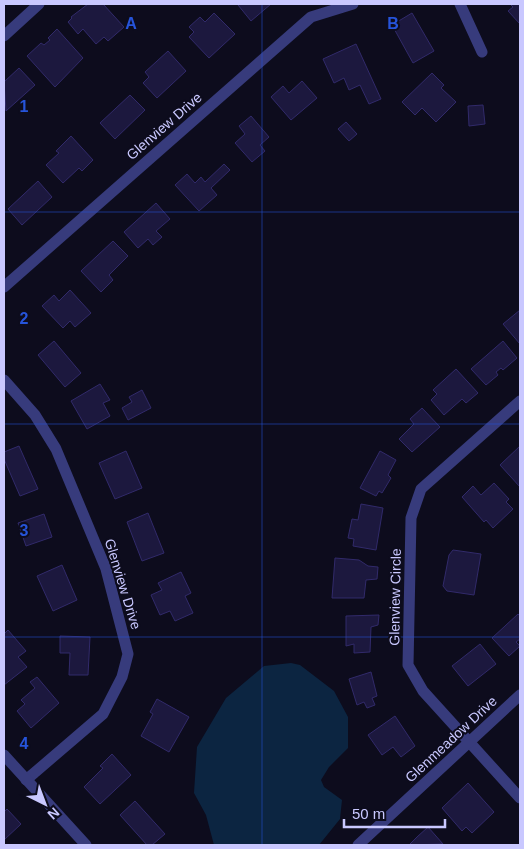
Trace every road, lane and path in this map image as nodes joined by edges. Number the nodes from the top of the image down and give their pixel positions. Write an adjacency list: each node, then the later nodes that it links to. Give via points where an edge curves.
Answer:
1 (39, 4): 4 (street)
2 (353, 4): 6 (street, Glenview Drive, via 311,18)
3 (460, 4): 5 (street)
4 (4, 36)
5 (482, 52)
6 (4, 286)
7 (4, 380): 12 (street, Glenview Drive, via 34,415 56,450 106,570 128,654 122,677 103,714)
8 (520, 401): 10 (street, Glenview Circle, via 421,489 411,518 408,665 423,692)
9 (520, 695): 10 (street, Glenmeadow Drive)
10 (468, 741): 13 (street, Glenview Circle); 15 (street, Glenmeadow Drive)
11 (4, 755): 12 (street)
12 (26, 780): 14 (street)
13 (520, 798)
14 (86, 845)
15 (358, 845)

